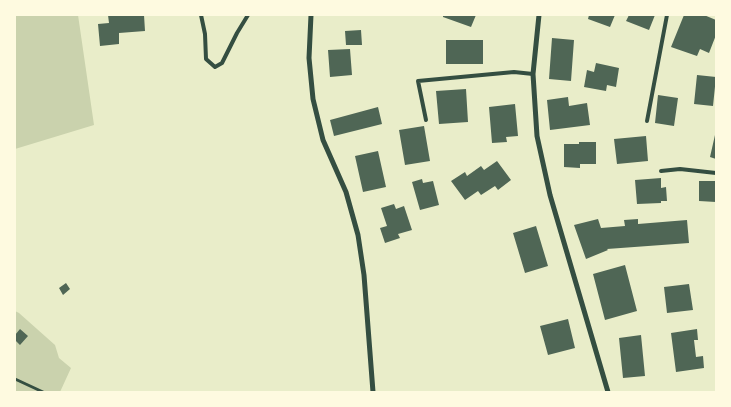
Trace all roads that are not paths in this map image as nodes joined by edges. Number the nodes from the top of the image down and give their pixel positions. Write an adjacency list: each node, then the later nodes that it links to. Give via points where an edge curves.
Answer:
1 (200, 15): 2 (lane, via 206,59 215,67 222,63)
2 (248, 15)
3 (311, 15): 11 (street, via 309,58 313,99 323,140 346,192 358,235)
4 (540, 15): 6 (street)
5 (667, 15): 8 (lane)
6 (533, 74): 7 (lane, via 514,72 418,81); 12 (street, via 537,136 550,195)
7 (426, 120)
8 (647, 121)
9 (661, 171): 10 (lane, via 680,169)
10 (716, 173)
11 (373, 392)
12 (608, 392)

